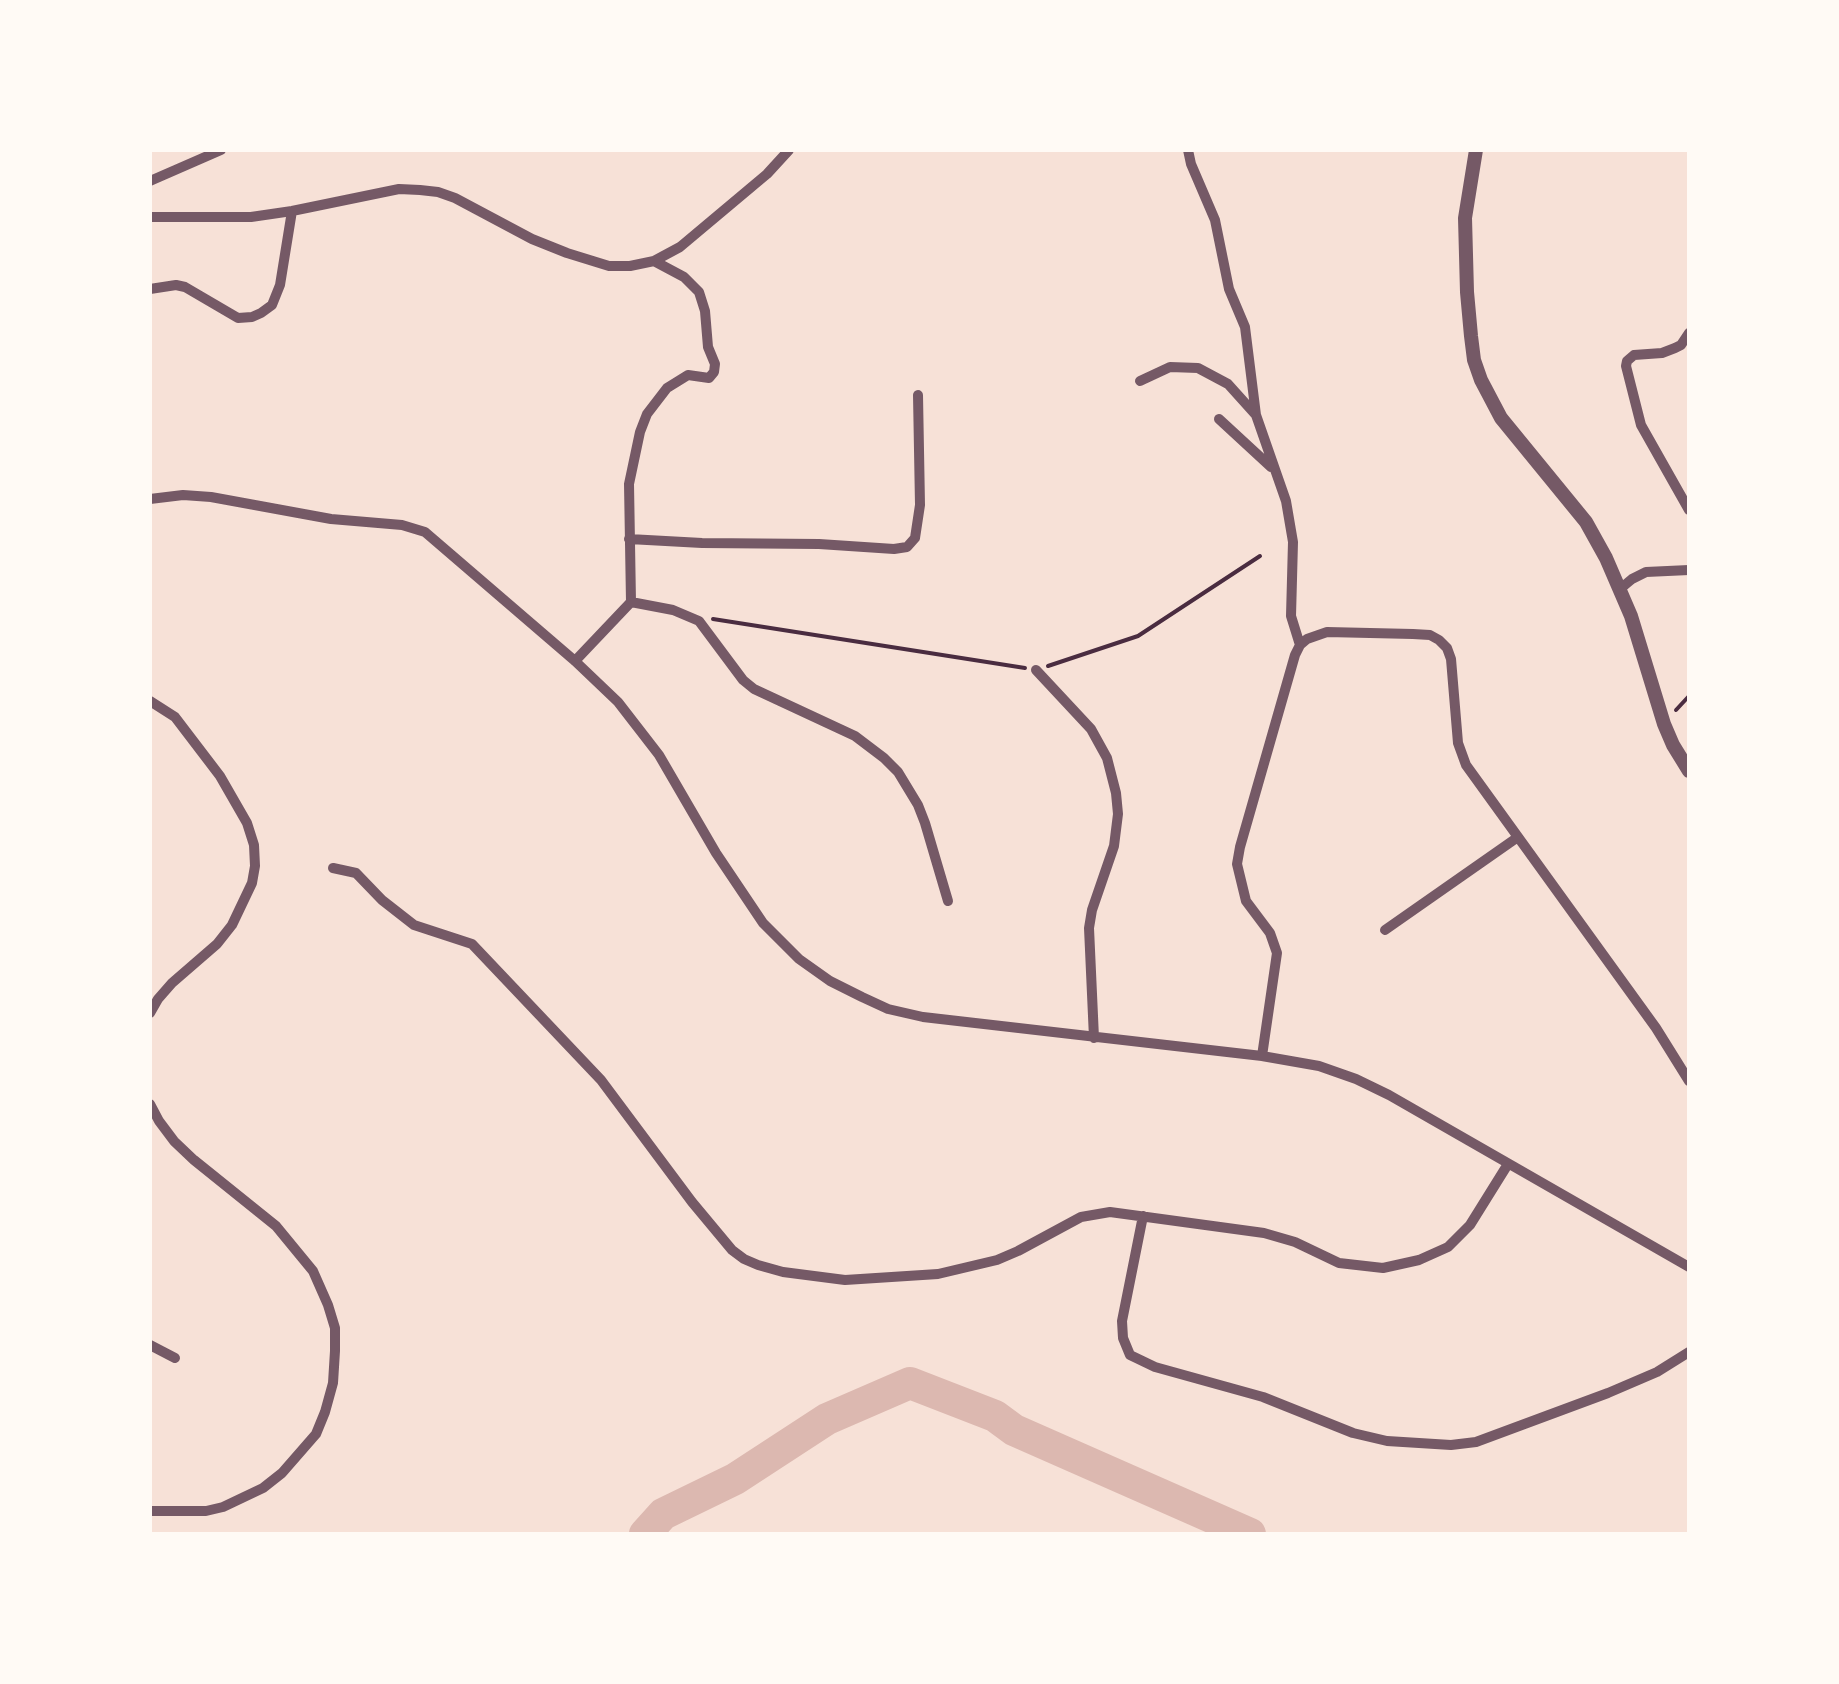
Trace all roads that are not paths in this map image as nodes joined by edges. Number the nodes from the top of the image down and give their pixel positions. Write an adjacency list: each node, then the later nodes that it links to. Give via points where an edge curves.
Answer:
1 (221, 150): 5 (street)
2 (789, 150): 8 (street, via 709,224)
3 (1188, 150): 13 (street, via 1245,328)
4 (1476, 150): 20 (street, via 1466,218 1474,360 1501,418 1586,522)
5 (150, 181)
6 (292, 212): 7 (street); 8 (street, via 399,189 438,192 589,261); 9 (street, via 280,285 260,313 238,318 176,285)
7 (150, 217)
8 (654, 262): 18 (street, via 699,292 715,364 709,378 688,375 674,382 647,414 632,463)
9 (150, 289)
10 (1689, 333): 17 (street, via 1675,348 1634,356 1626,366 1640,426)
11 (1140, 380): 13 (street, via 1170,367 1198,368 1228,384)
12 (918, 395): 18 (street, via 920,505 907,547)
13 (1256, 415): 15 (street)
14 (1220, 419): 15 (street)
15 (1275, 472): 22 (street, via 1293,542 1291,616)
16 (150, 499): 23 (street, via 211,497 418,528)
17 (1689, 510)
18 (629, 539): 21 (street)
19 (1689, 570): 20 (street, via 1638,574)
20 (1620, 590): 26 (street, via 1664,724)
21 (630, 602): 23 (street); 29 (street, via 699,621 743,680 884,758 918,805)
22 (1300, 646): 27 (street, via 1327,632 1439,640 1451,658 1460,752); 33 (street, via 1238,864 1246,901 1276,953)
23 (575, 661): 32 (street, via 659,755 763,924 830,981 906,1013)
24 (1036, 670): 32 (street, via 1090,729 1116,793 1114,846 1089,928)
25 (150, 701): 31 (street, via 175,717 220,776 247,823 255,866 232,925)
26 (1689, 771)
27 (1518, 837): 30 (street); 34 (street)
28 (332, 868): 37 (street, via 356,873 414,924 472,944 601,1080 720,1237 758,1265 845,1280 938,1274 996,1260 1096,1213)
29 (948, 901)
30 (1385, 930)
31 (150, 1013)
32 (1094, 1038): 33 (street)
33 (1262, 1056): 36 (street, via 1356,1078)
34 (1689, 1082)
35 (150, 1104): 42 (street, via 174,1141 276,1226 313,1270 335,1328 335,1351 333,1383 316,1434 282,1473 223,1507)
36 (1508, 1164): 37 (street, via 1448,1247 1382,1268 1339,1262 1279,1236); 38 (street)
37 (1142, 1216): 40 (street, via 1122,1321 1130,1356 1263,1397 1353,1434 1476,1442 1608,1394)
38 (1689, 1268)
39 (150, 1345): 41 (street)
40 (1689, 1352)
41 (175, 1358)
42 (150, 1511)

